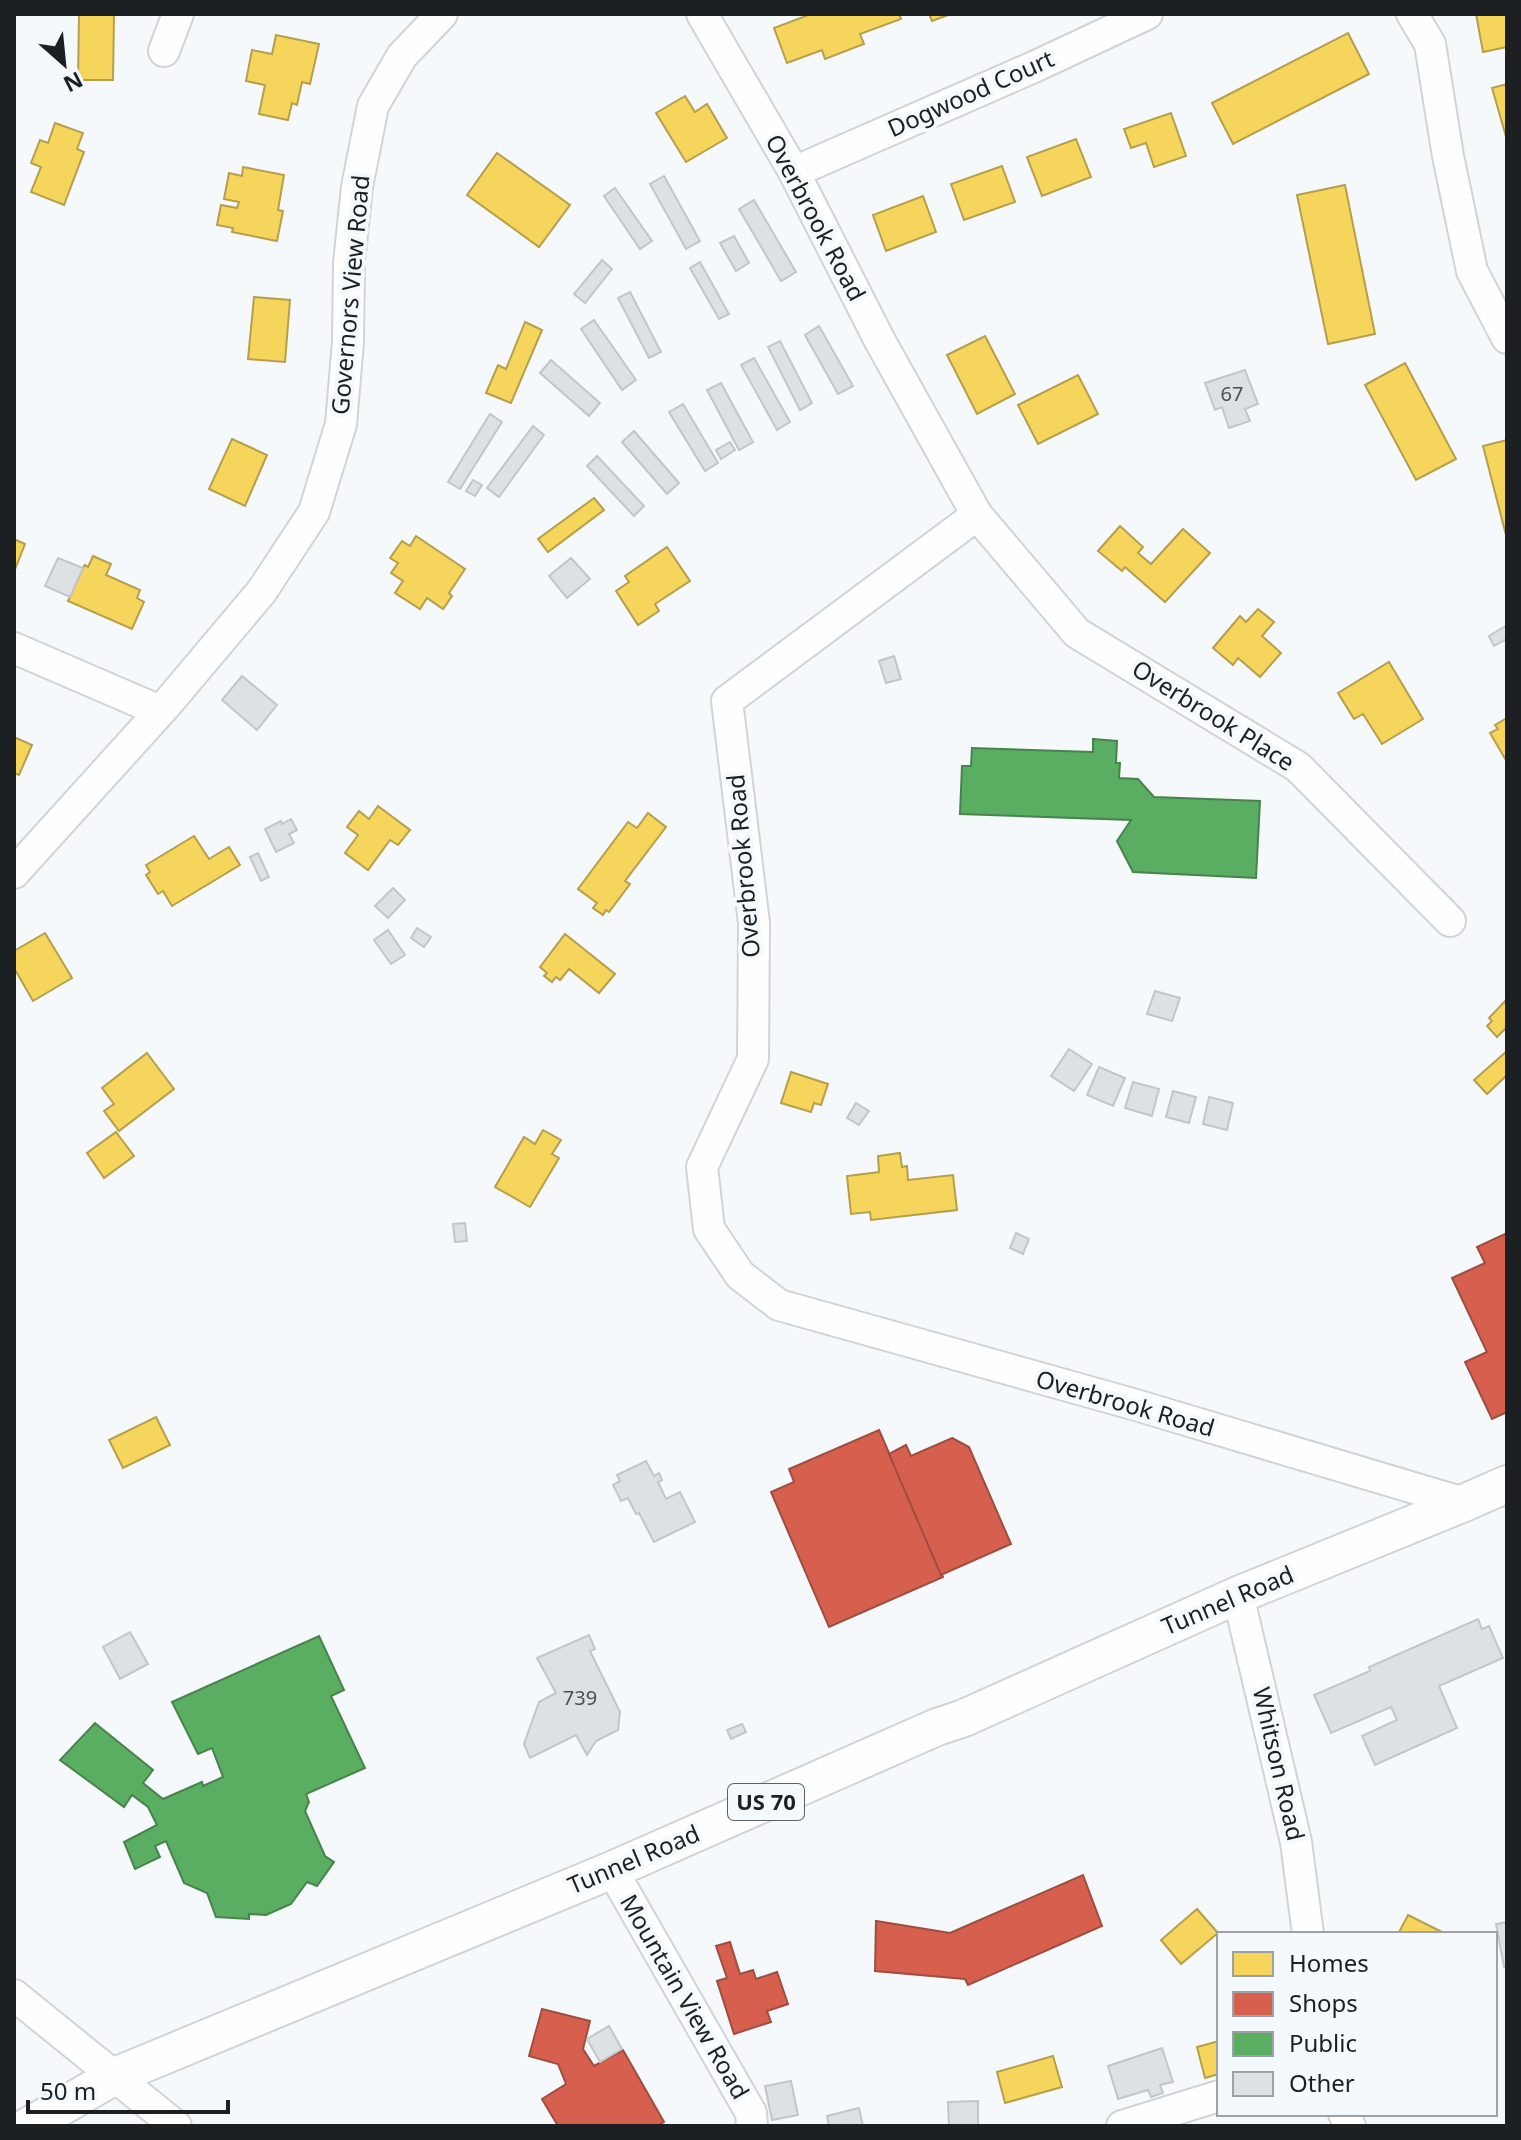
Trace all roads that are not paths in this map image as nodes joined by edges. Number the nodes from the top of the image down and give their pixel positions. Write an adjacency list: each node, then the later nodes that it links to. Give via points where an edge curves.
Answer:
1 (178, 14): 6 (street)
2 (442, 14): 11 (street, Governors View Road, via 402,56 373,106 349,263 341,424 314,512 262,591)
3 (702, 14): 7 (street, Overbrook Road)
4 (1147, 14): 7 (street, Dogwood Court)
5 (1412, 14): 8 (street, via 1430,44 1472,271)
6 (164, 51)
7 (794, 172): 9 (street, Overbrook Road)
8 (1507, 338)
9 (977, 515): 13 (street, Overbrook Place, via 1077,633 1298,767); 15 (street, Overbrook Road, via 727,701 754,923 753,1059 702,1167 709,1229 740,1275 779,1305)
10 (14, 648): 11 (street)
11 (160, 711): 12 (street, Governors View Road)
12 (14, 873)
13 (1450, 921)
14 (1507, 1484): 15 (main road, Tunnel Road / US 70)
15 (1464, 1503): 16 (main road, Tunnel Road / US 70)
16 (1238, 1595): 17 (main road, Tunnel Road / US 70); 18 (street, Whitson Road, via 1296,1842)
17 (612, 1870): 20 (main road, Tunnel Road / US 70); 24 (street, Mountain View Road, via 751,2113)
18 (1308, 1932)
19 (14, 1995): 20 (street)
20 (115, 2076): 22 (main road, Tunnel Road / US 70); 23 (street)
21 (1217, 2097): 25 (street)
22 (28, 2126)
23 (176, 2126)
24 (752, 2126)
25 (1122, 2126)

